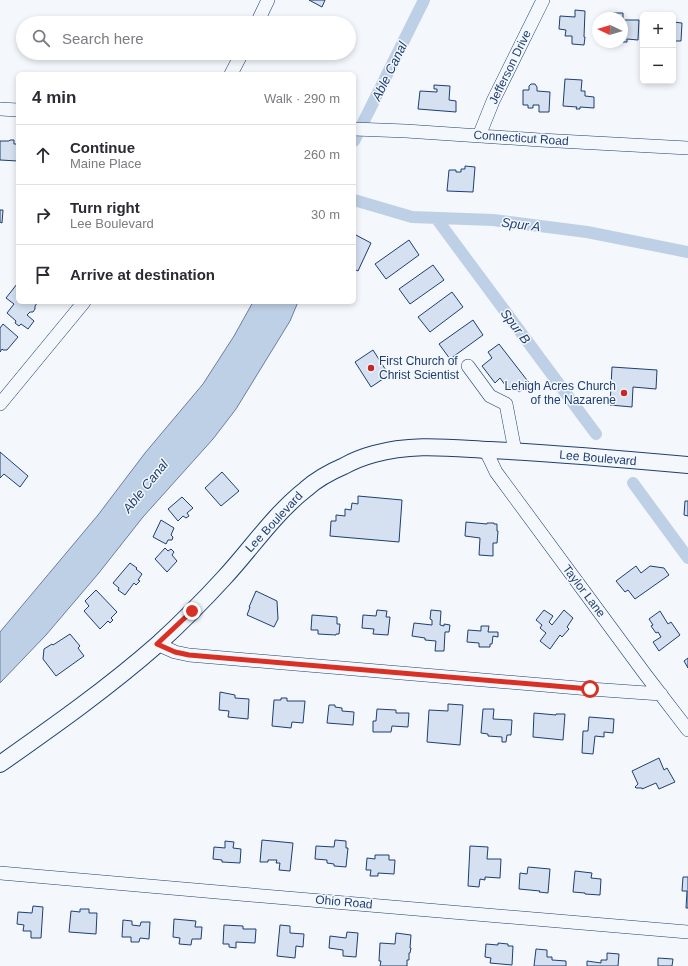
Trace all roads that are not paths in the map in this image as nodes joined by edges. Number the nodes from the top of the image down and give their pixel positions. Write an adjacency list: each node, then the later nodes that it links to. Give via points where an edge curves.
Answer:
1 (268, 0): 3 (street)
2 (543, 0): 9 (street, Jefferson Drive, via 493,101)
3 (260, 16)
4 (238, 60): 5 (street)
5 (232, 72)
6 (0, 109): 7 (street)
7 (16, 110)
8 (356, 129): 9 (street, Connecticut Road)
9 (479, 136): 10 (street, Connecticut Road)
10 (688, 148)
11 (82, 304): 13 (street)
12 (468, 366): 15 (street, via 490,396 506,404)
13 (0, 404)
14 (485, 449): 15 (main road, Lee Boulevard); 17 (main road, Lee Boulevard, via 425,446 404,448 373,454 331,472 306,489 280,512 224,578); 18 (street, Taylor Lane, via 496,472)
15 (515, 451): 16 (main road, Lee Boulevard)
16 (688, 465)
17 (157, 644): 18 (street, via 189,655); 20 (main road, Lee Boulevard, via 118,678)
18 (661, 694): 19 (street, Taylor Lane)
19 (688, 730)
20 (0, 764)
21 (0, 873): 22 (street, Ohio Road)
22 (688, 932)

